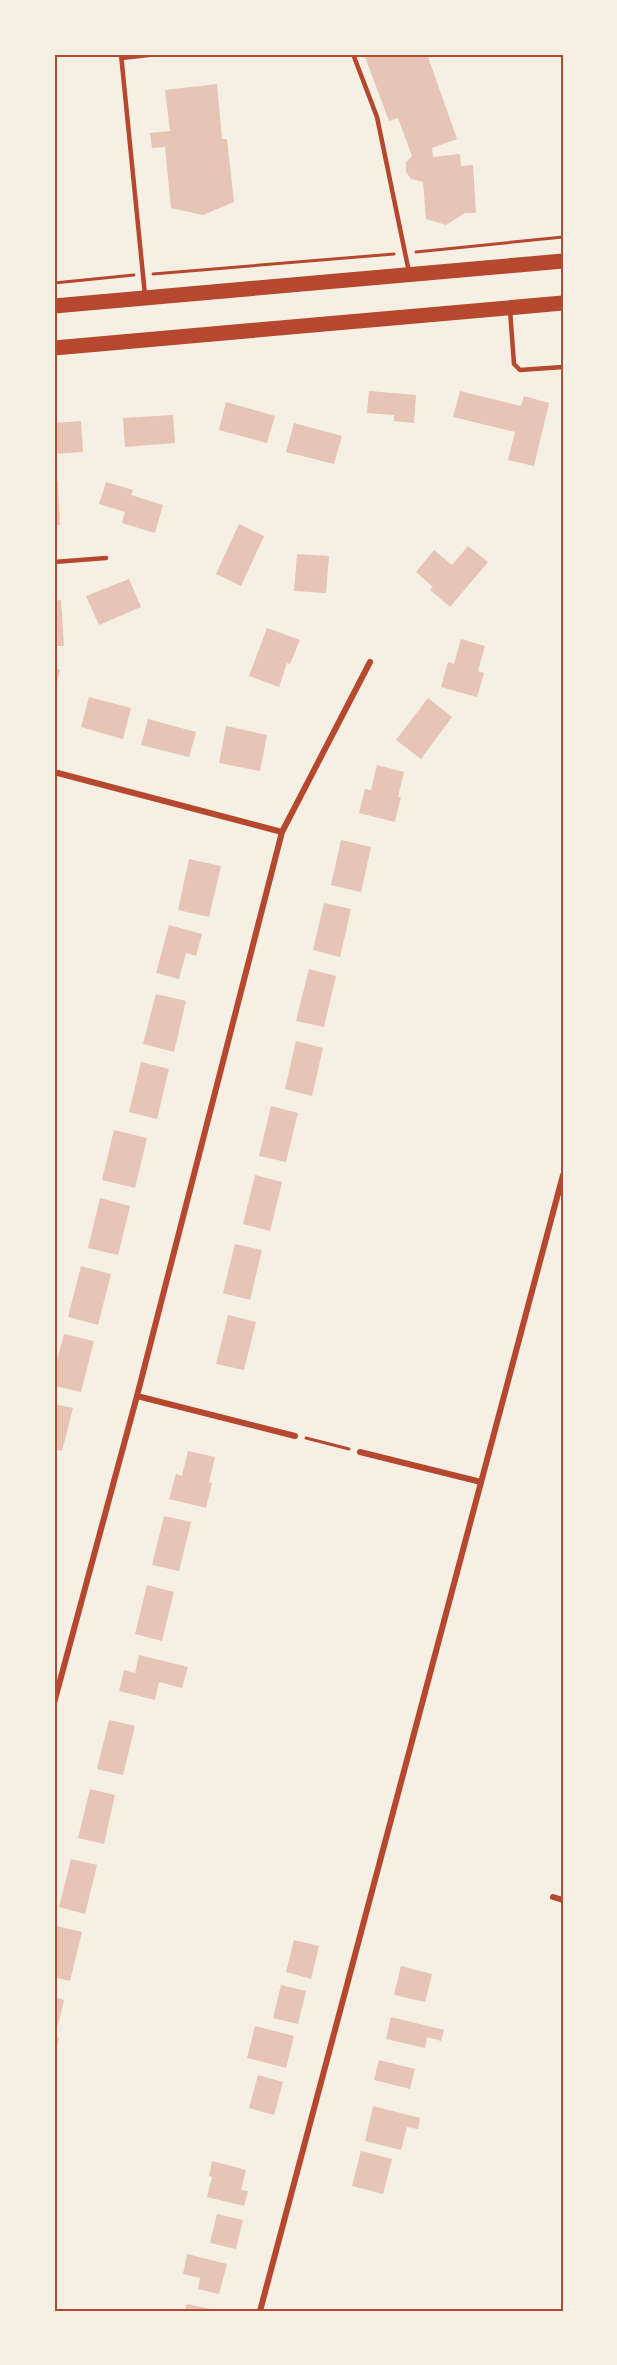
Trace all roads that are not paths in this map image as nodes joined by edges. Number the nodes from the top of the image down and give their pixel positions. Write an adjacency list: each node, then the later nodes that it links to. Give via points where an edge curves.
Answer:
1 (157, 54): 3 (lane)
2 (353, 54): 5 (lane, via 377,117)
3 (121, 56): 6 (lane)
4 (563, 261): 5 (main road)
5 (409, 274): 6 (main road)
6 (145, 298): 8 (main road)
7 (563, 303): 9 (main road)
8 (54, 306)
9 (510, 307): 10 (main road); 11 (lane, via 514,364 520,370)
10 (54, 348)
11 (563, 367)
12 (106, 558): 13 (lane)
13 (54, 562)
14 (370, 662): 16 (street)
15 (54, 772): 16 (street)
16 (282, 832): 18 (street)
17 (563, 1175): 21 (street)
18 (136, 1396): 19 (street); 22 (street)
19 (295, 1436)
20 (360, 1452): 21 (street)
21 (481, 1482): 25 (street)
22 (54, 1703)
23 (553, 1897): 24 (street)
24 (563, 1900)
25 (260, 2311)

